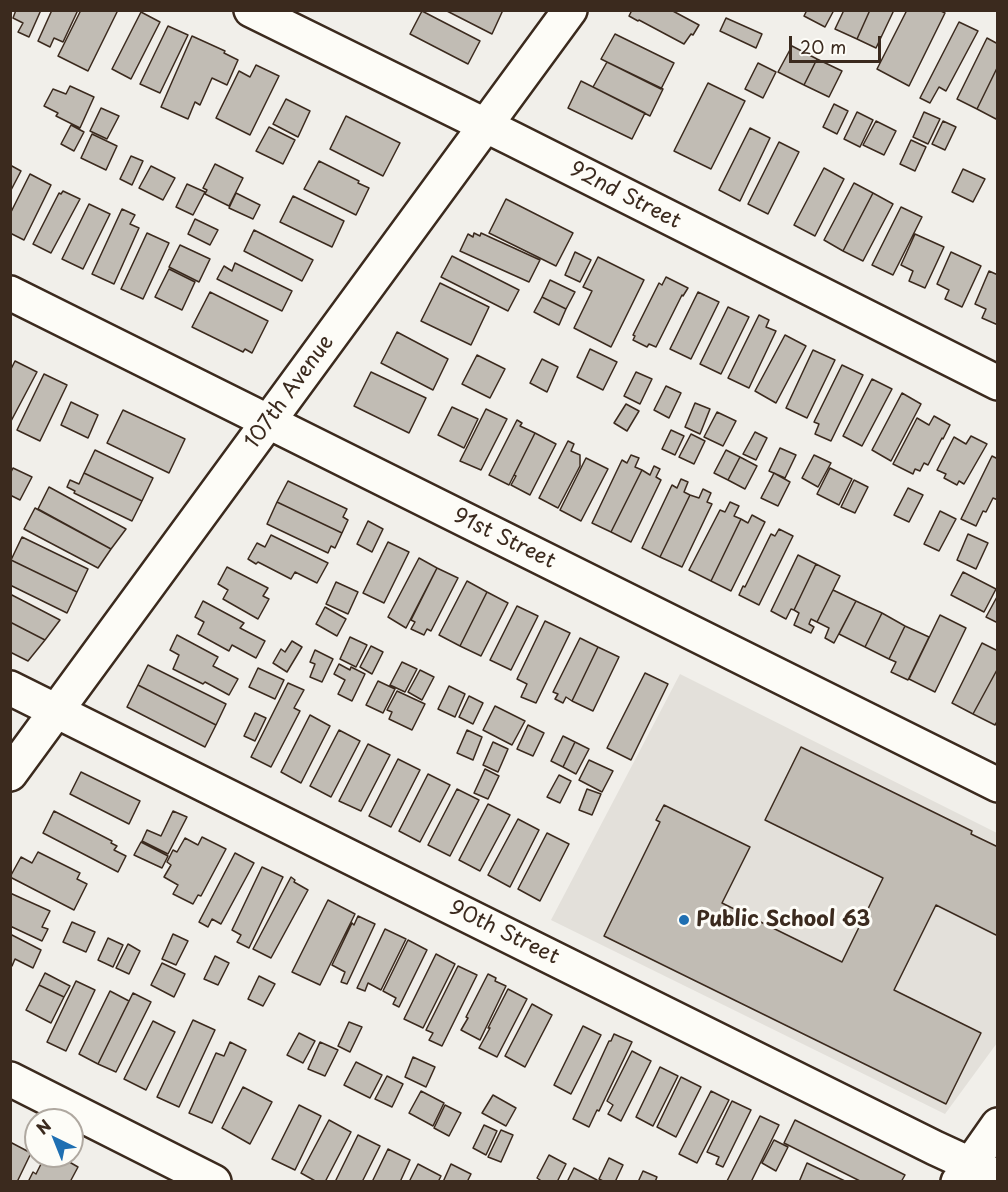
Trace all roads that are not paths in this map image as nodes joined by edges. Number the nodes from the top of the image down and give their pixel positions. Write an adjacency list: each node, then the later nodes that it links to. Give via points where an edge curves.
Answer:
1 (251, 10): 3 (street, 92nd Street)
2 (570, 10): 3 (street, 107th Avenue)
3 (486, 126): 5 (street, 92nd Street); 6 (street, 107th Avenue)
4 (10, 293): 6 (street, 91st Street)
5 (998, 383)
6 (268, 422): 8 (street, 107th Avenue); 10 (street, 91st Street)
7 (10, 688): 8 (street, 90th Street)
8 (57, 711): 9 (street, 107th Avenue); 13 (street, 90th Street)
9 (10, 774)
10 (998, 785)
11 (10, 1079): 14 (street)
12 (998, 1125): 13 (street)
13 (975, 1175)
14 (214, 1182)

